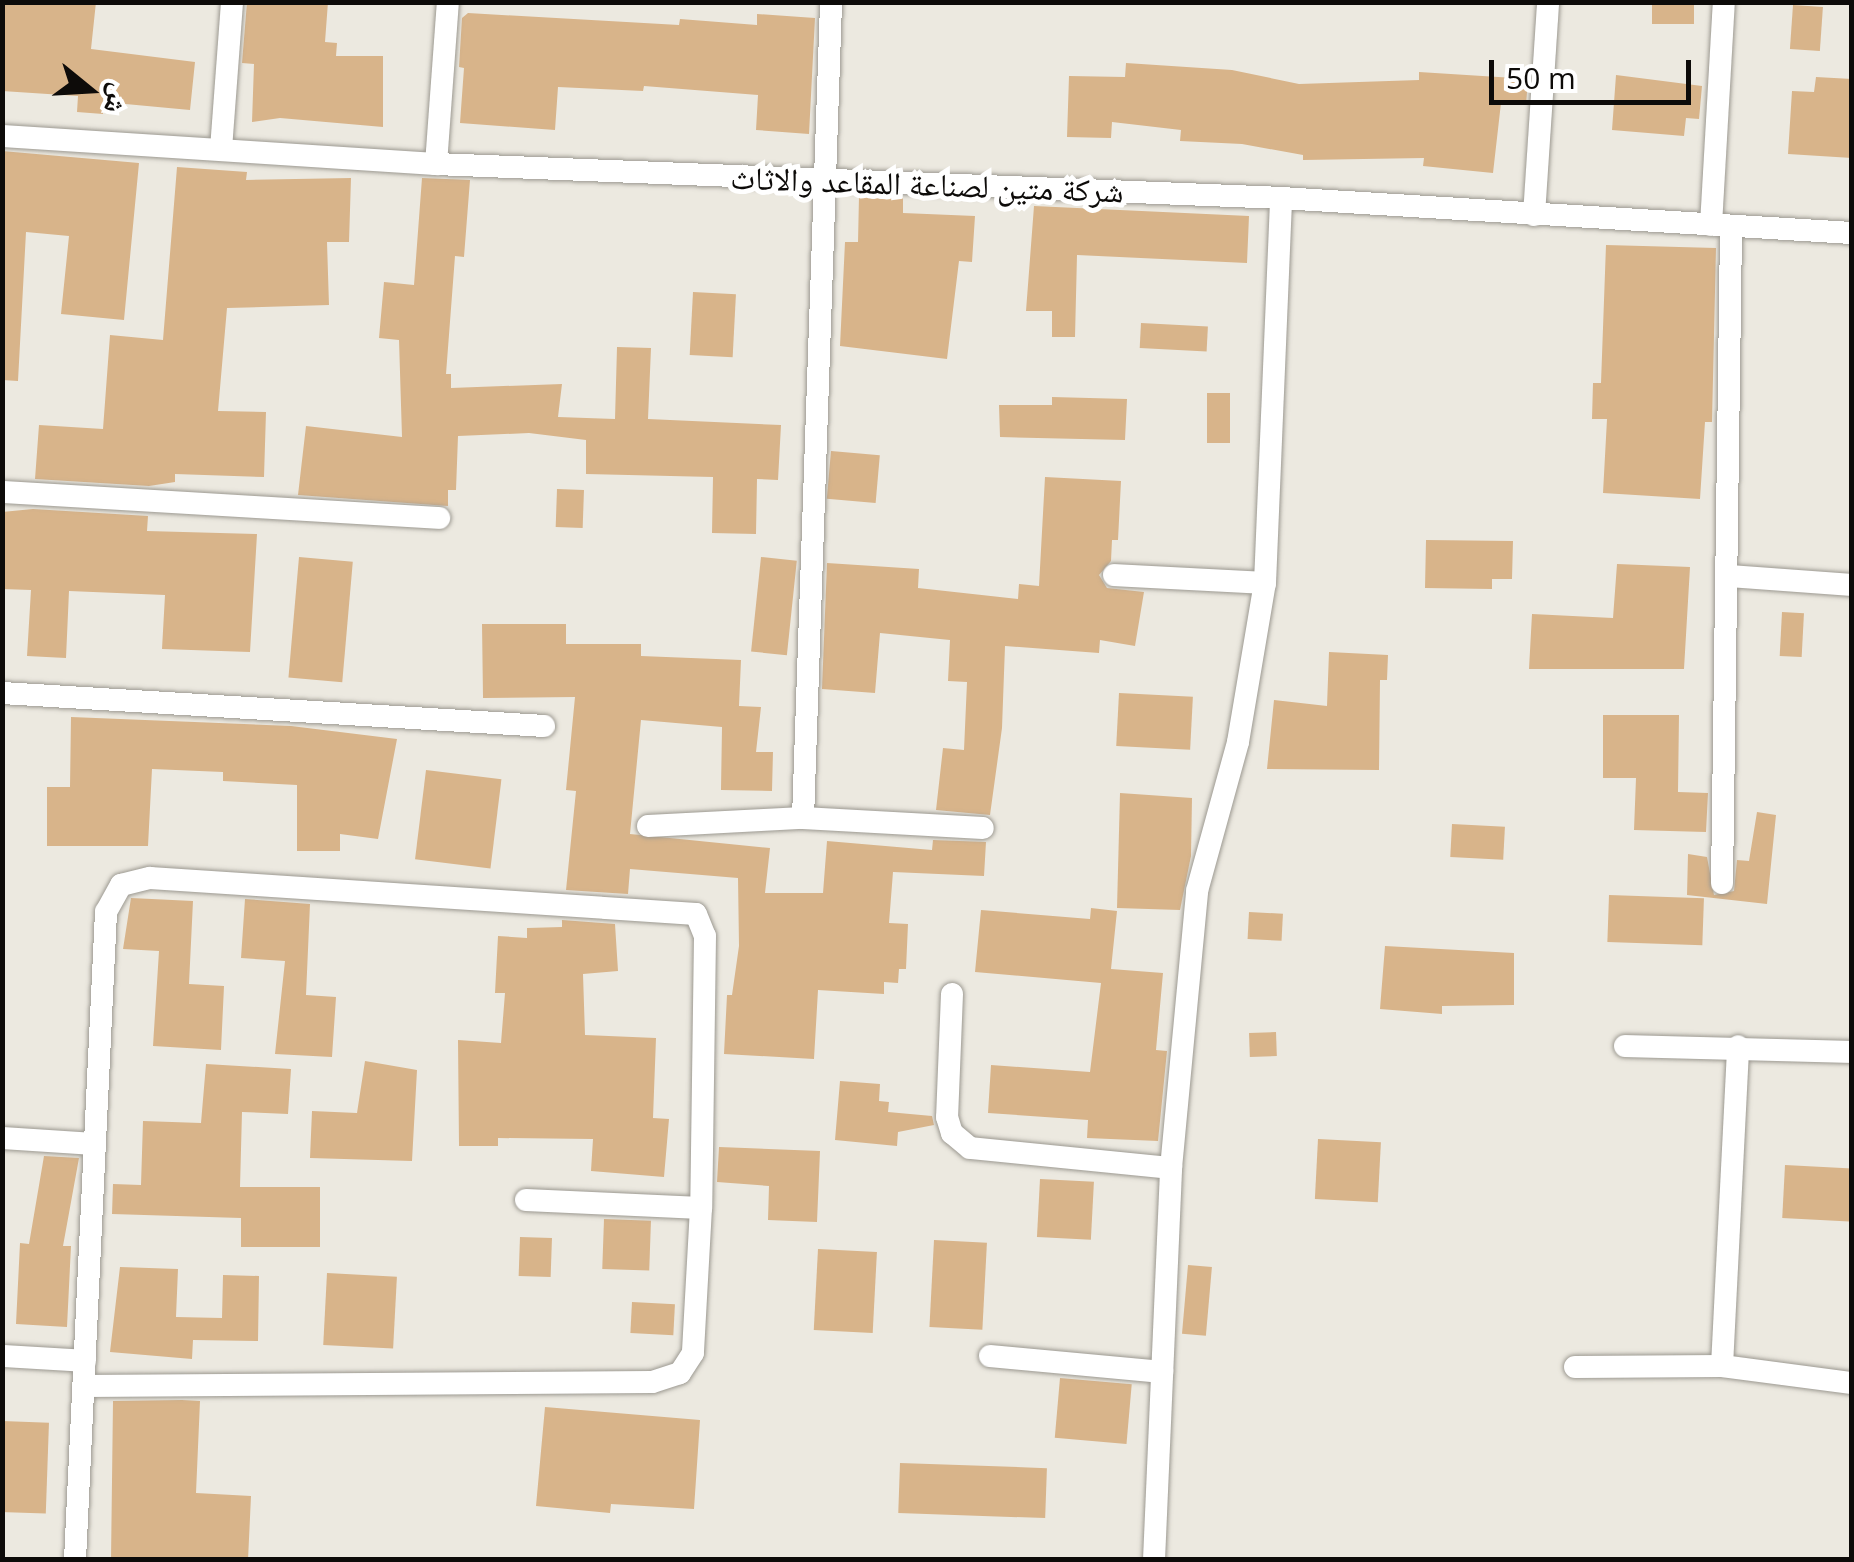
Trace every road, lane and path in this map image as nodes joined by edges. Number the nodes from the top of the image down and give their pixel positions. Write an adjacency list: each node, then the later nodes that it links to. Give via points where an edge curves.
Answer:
1 (232, 2): 7 (street)
2 (448, 2): 8 (street)
3 (831, 2): 9 (street)
4 (1548, 2): 11 (street)
5 (1724, 2): 12 (street)
6 (2, 136): 7 (street, شركة متين لصناعة المقاعد والاثاث)
7 (220, 149): 8 (street, شركة متين لصناعة المقاعد والاثاث)
8 (436, 164): 9 (street, شركة متين لصناعة المقاعد والاثاث)
9 (825, 180): 10 (street, شركة متين لصناعة المقاعد والاثاث); 22 (street)
10 (1281, 198): 11 (street, شركة متين لصناعة المقاعد والاثاث); 18 (street)
11 (1534, 215): 12 (street, شركة متين لصناعة المقاعد والاثاث)
12 (1721, 226): 13 (street, شركة متين لصناعة المقاعد والاثاث); 17 (street)
13 (1852, 233)
14 (2, 492): 15 (street)
15 (438, 518)
16 (1114, 575): 18 (street)
17 (1730, 576): 19 (street); 25 (street)
18 (1265, 584): 32 (street, via 1238,742 1197,891)
19 (1852, 585)
20 (2, 692): 21 (street)
21 (544, 726)
22 (803, 818): 23 (street); 24 (street)
23 (648, 826)
24 (984, 828)
25 (1722, 882)
26 (952, 994): 32 (street, via 947,1117 952,1133 970,1148)
27 (1625, 1046): 28 (street)
28 (1738, 1046): 29 (street); 38 (street)
29 (1852, 1052)
30 (2, 1138): 31 (street)
31 (95, 1144): 34 (street, via 106,912 110,898 132,879 685,910 696,914 705,936); 37 (street)
32 (1171, 1168): 40 (street)
33 (526, 1200): 34 (street)
34 (701, 1208): 42 (street, via 694,1353 680,1372 652,1382)
35 (2, 1356): 37 (street)
36 (990, 1356): 40 (street)
37 (85, 1362): 42 (street)
38 (1722, 1366): 39 (street); 41 (street)
39 (1574, 1367)
40 (1162, 1372): 44 (street)
41 (1852, 1383)
42 (84, 1386): 43 (street)
43 (76, 1560)
44 (1154, 1560)

